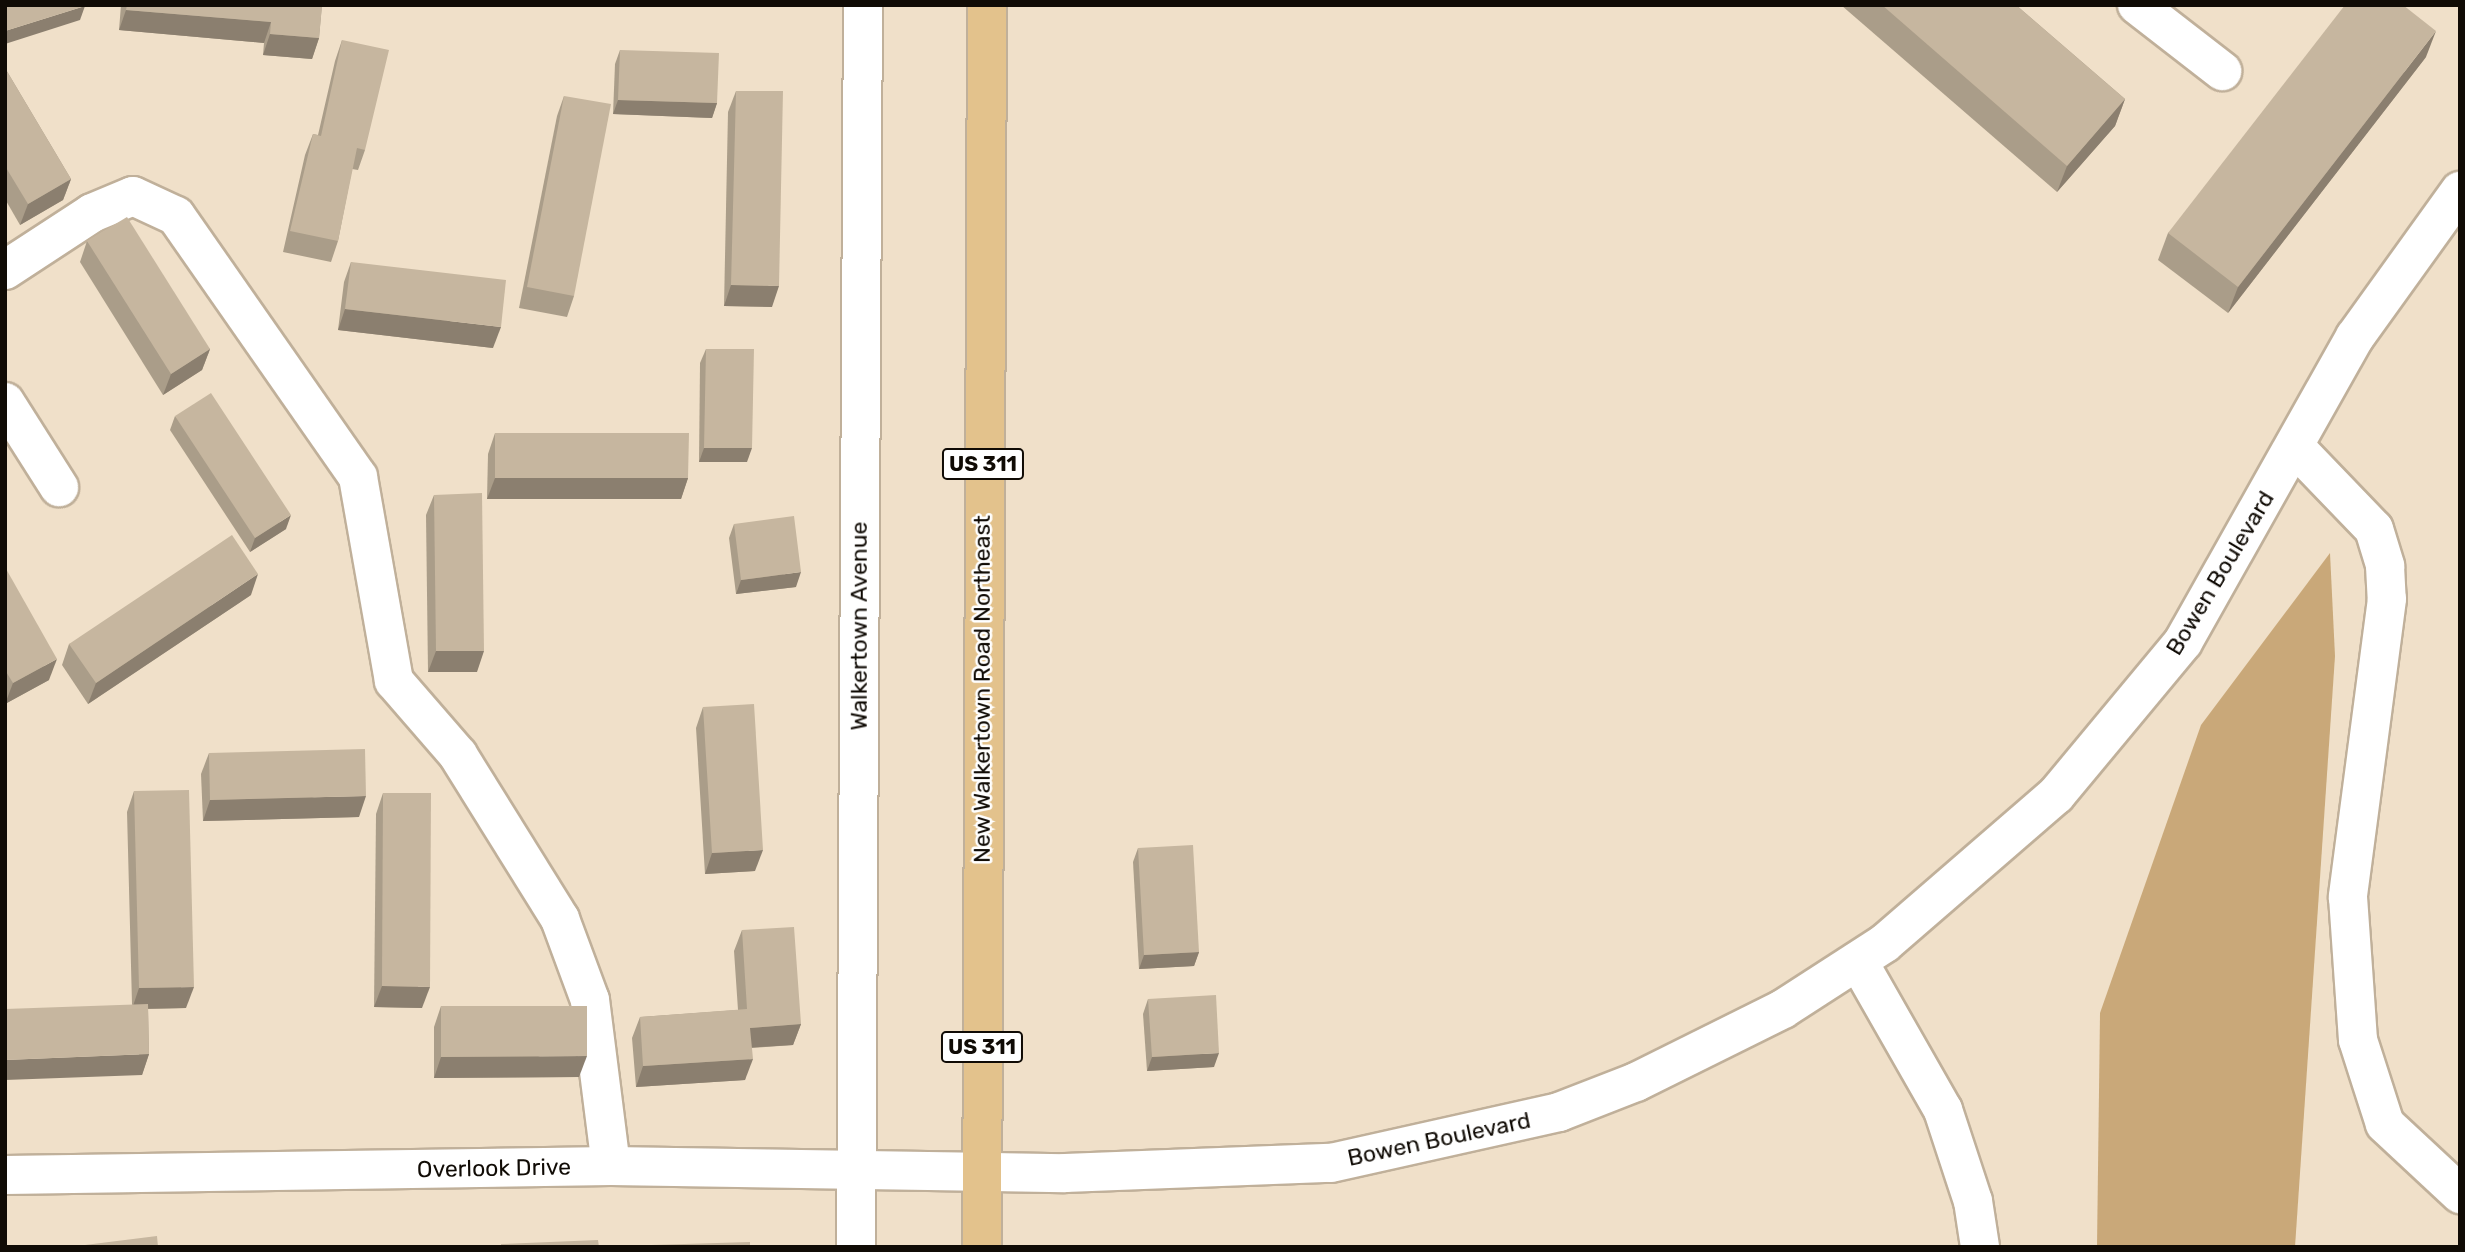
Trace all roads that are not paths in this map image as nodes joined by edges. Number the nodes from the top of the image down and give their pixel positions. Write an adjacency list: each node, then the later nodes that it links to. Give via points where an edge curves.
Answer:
1 (863, 5): 13 (street, Walkertown Avenue)
2 (987, 5): 12 (main road, New Walkertown Road Northeast / US 311)
3 (2137, 5): 4 (street)
4 (2222, 71)
5 (2460, 191): 8 (street, Bowen Boulevard, via 2401,265)
6 (5, 271): 11 (street, via 92,213 133,196 176,216 358,477 394,681 458,755 560,919 590,1000)
7 (5, 402): 9 (street)
8 (2294, 446): 10 (street, Bowen Boulevard, via 2234,561 2140,699 2003,846); 15 (street, via 2374,529 2385,566 2387,598 2348,897 2358,1040 2385,1125)
9 (59, 487)
10 (1858, 961): 12 (street, Bowen Boulevard, via 1736,1035 1636,1082 1559,1112 1470,1135 1331,1163); 18 (street, via 1943,1110 1973,1201)
11 (611, 1166): 13 (street, Overlook Drive); 14 (street, Overlook Drive)
12 (982, 1172): 13 (street, Overlook Drive); 17 (main road, New Walkertown Road Northeast / US 311)
13 (855, 1173): 16 (street, Walkertown Avenue)
14 (5, 1175)
15 (2460, 1194)
16 (856, 1247)
17 (982, 1247)
18 (1980, 1247)

